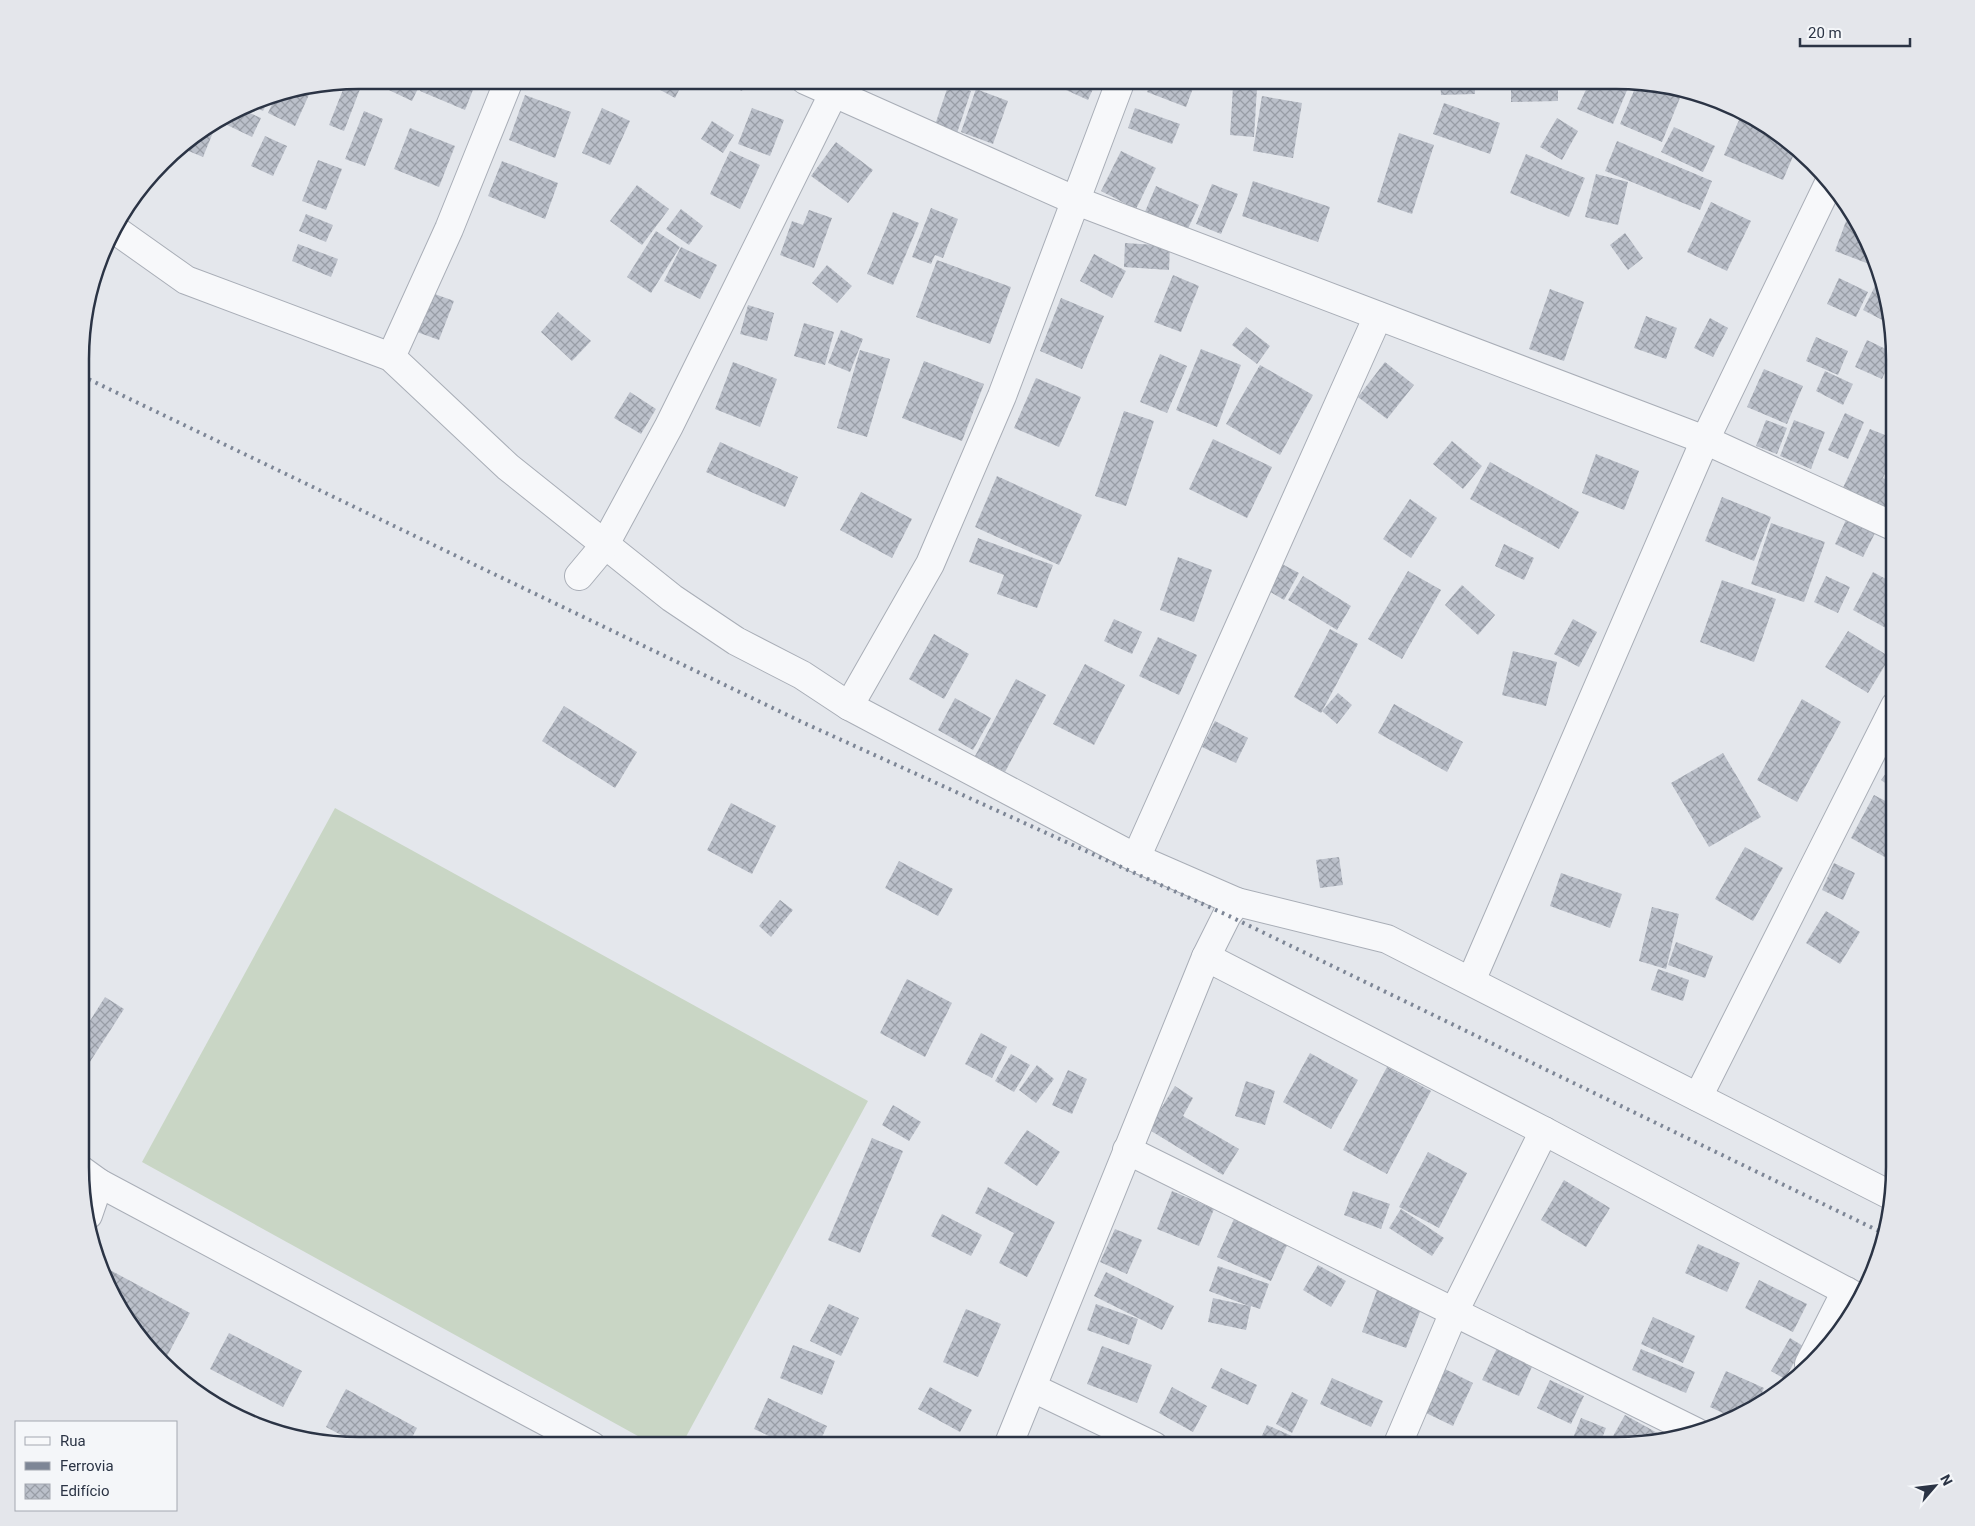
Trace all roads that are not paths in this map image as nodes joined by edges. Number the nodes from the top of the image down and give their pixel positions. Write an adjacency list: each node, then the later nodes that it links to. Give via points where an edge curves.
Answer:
1 (505, 89): 9 (street, via 449,229)
2 (835, 89): 12 (street, via 669,426)
3 (843, 89): 6 (street)
4 (1117, 89): 6 (street)
5 (1826, 189): 10 (street)
6 (1074, 200): 8 (street); 14 (street, via 1002,396 930,564)
7 (120, 234): 9 (street, via 186,280)
8 (1378, 316): 10 (street); 16 (street)
9 (391, 357): 12 (street, via 508,467)
10 (1705, 440): 11 (street); 19 (street)
11 (1886, 523)
12 (604, 546): 13 (street); 14 (street, via 736,641 802,676)
13 (579, 576)
14 (849, 706): 16 (street)
15 (1886, 724): 20 (street)
16 (1136, 858): 17 (street)
17 (1237, 902): 18 (street); 19 (street, via 1387,939)
18 (1206, 957): 21 (street); 22 (street)
19 (1471, 982): 20 (street)
20 (1698, 1097): 24 (street)
21 (1544, 1131): 25 (street); 26 (street)
22 (1127, 1150): 26 (street); 28 (street)
23 (90, 1177): 30 (street)
24 (1885, 1193)
25 (1852, 1295): 27 (street)
26 (1454, 1312): 29 (street); 33 (street)
27 (1825, 1339)
28 (1033, 1388): 31 (street); 32 (street)
29 (1687, 1428)
30 (575, 1437)
31 (1012, 1437)
32 (1135, 1437)
33 (1401, 1437)

